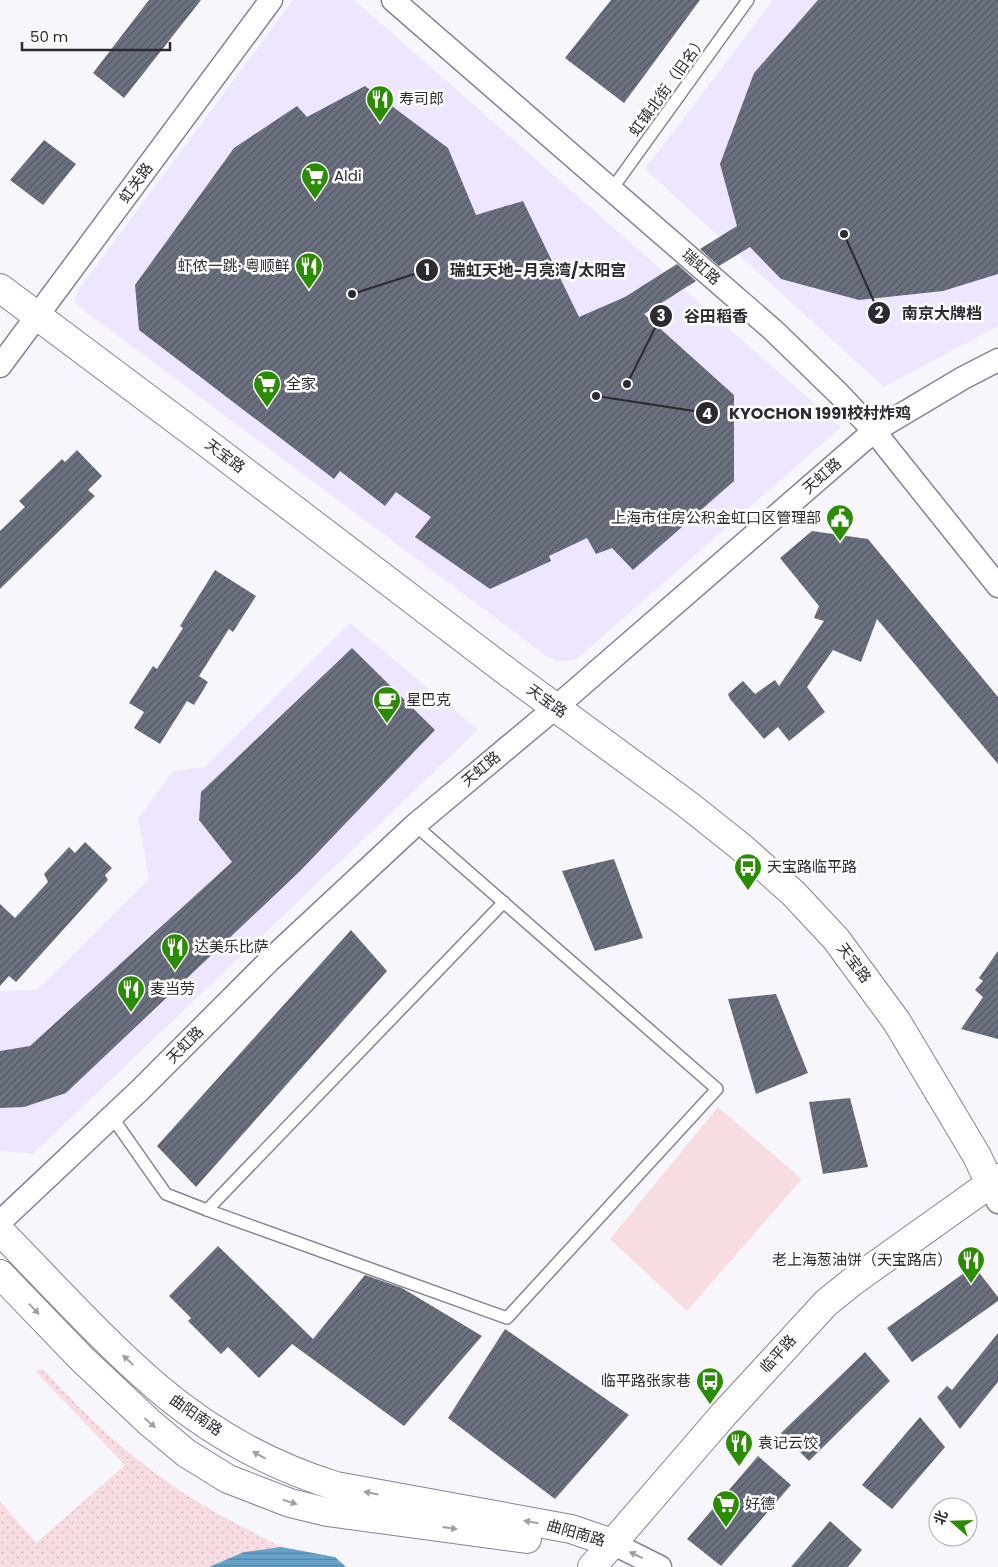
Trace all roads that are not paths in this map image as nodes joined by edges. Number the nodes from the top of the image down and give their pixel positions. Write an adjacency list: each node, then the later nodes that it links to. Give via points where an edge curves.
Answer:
1 (271, 0): 6 (street, 虹关路)
2 (394, 0): 4 (street, 瑞虹路)
3 (748, 0): 4 (lane, 虹镇北街（旧名）)
4 (612, 190): 9 (street, 瑞虹路, via 774,330)
5 (0, 288): 6 (main road, 天宝路)
6 (37, 317): 8 (street, 虹关路); 11 (main road, 天宝路)
7 (998, 360): 9 (street, 天虹路)
8 (0, 366)
9 (874, 431): 10 (street, 瑞虹路); 11 (street, 天虹路)
10 (998, 586)
11 (555, 708): 12 (street, 天虹路); 15 (main road, 天宝路, via 715,826 793,893 830,932 897,1022)
12 (415, 825): 13 (lane); 14 (street, 天虹路, via 271,959)
13 (504, 902): 16 (lane); 16 (lane, via 717,1089 507,1318)
14 (112, 1117): 16 (lane, via 166,1194); 17 (street, 天虹路)
15 (995, 1188): 20 (main road, 临平路, via 852,1282 826,1303)
16 (207, 1210)
17 (0, 1222)
18 (0, 1231): 20 (main road, 曲阳南路, one-way to 18, via 572,1529 336,1486 260,1456 208,1425 159,1389)
19 (0, 1274): 20 (main road, 曲阳南路, one-way to 20, via 82,1359 149,1422 186,1453 228,1479 290,1503 327,1512 556,1543)
20 (612, 1543): 21 (main road, 临平路); 22 (street, one-way to 20)
21 (592, 1567)
22 (660, 1567)

